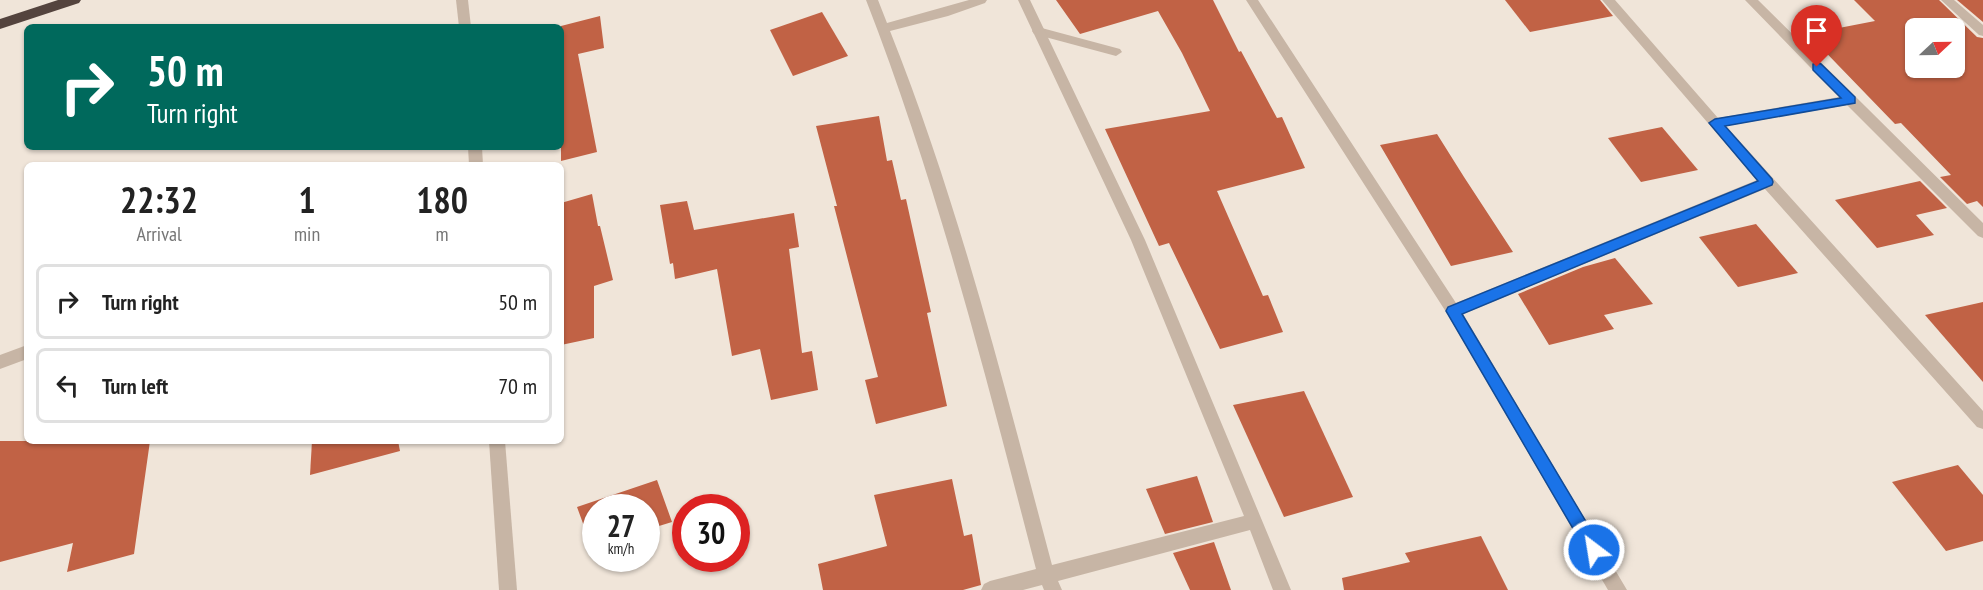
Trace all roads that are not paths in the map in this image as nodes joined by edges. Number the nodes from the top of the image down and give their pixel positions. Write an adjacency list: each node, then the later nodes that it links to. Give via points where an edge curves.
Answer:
1 (74, 0): 10 (highway)
2 (462, 0): 11 (street)
3 (872, 0): 12 (street)
4 (981, 0): 12 (street)
5 (1024, 0): 13 (street)
6 (1252, 0): 20 (street)
7 (1608, 0): 17 (street)
8 (1751, 0): 16 (street)
9 (1947, 0): 14 (street)
10 (0, 24)
11 (465, 24)
12 (884, 28): 26 (street, via 957,247)
13 (1038, 31): 15 (street); 25 (street, via 1138,240)
14 (1983, 32)
15 (1116, 52)
16 (1850, 100): 17 (street); 19 (street)
17 (1715, 123): 18 (street)
18 (1767, 182): 20 (street); 23 (street)
19 (1983, 232)
20 (1453, 311): 30 (street)
21 (24, 353): 22 (street)
22 (0, 362)
23 (1983, 423)
24 (497, 444): 27 (street)
25 (1255, 521): 26 (street); 29 (street)
26 (1049, 582): 28 (street)
27 (508, 590)
28 (990, 590)
29 (1282, 590)
30 (1618, 590)

